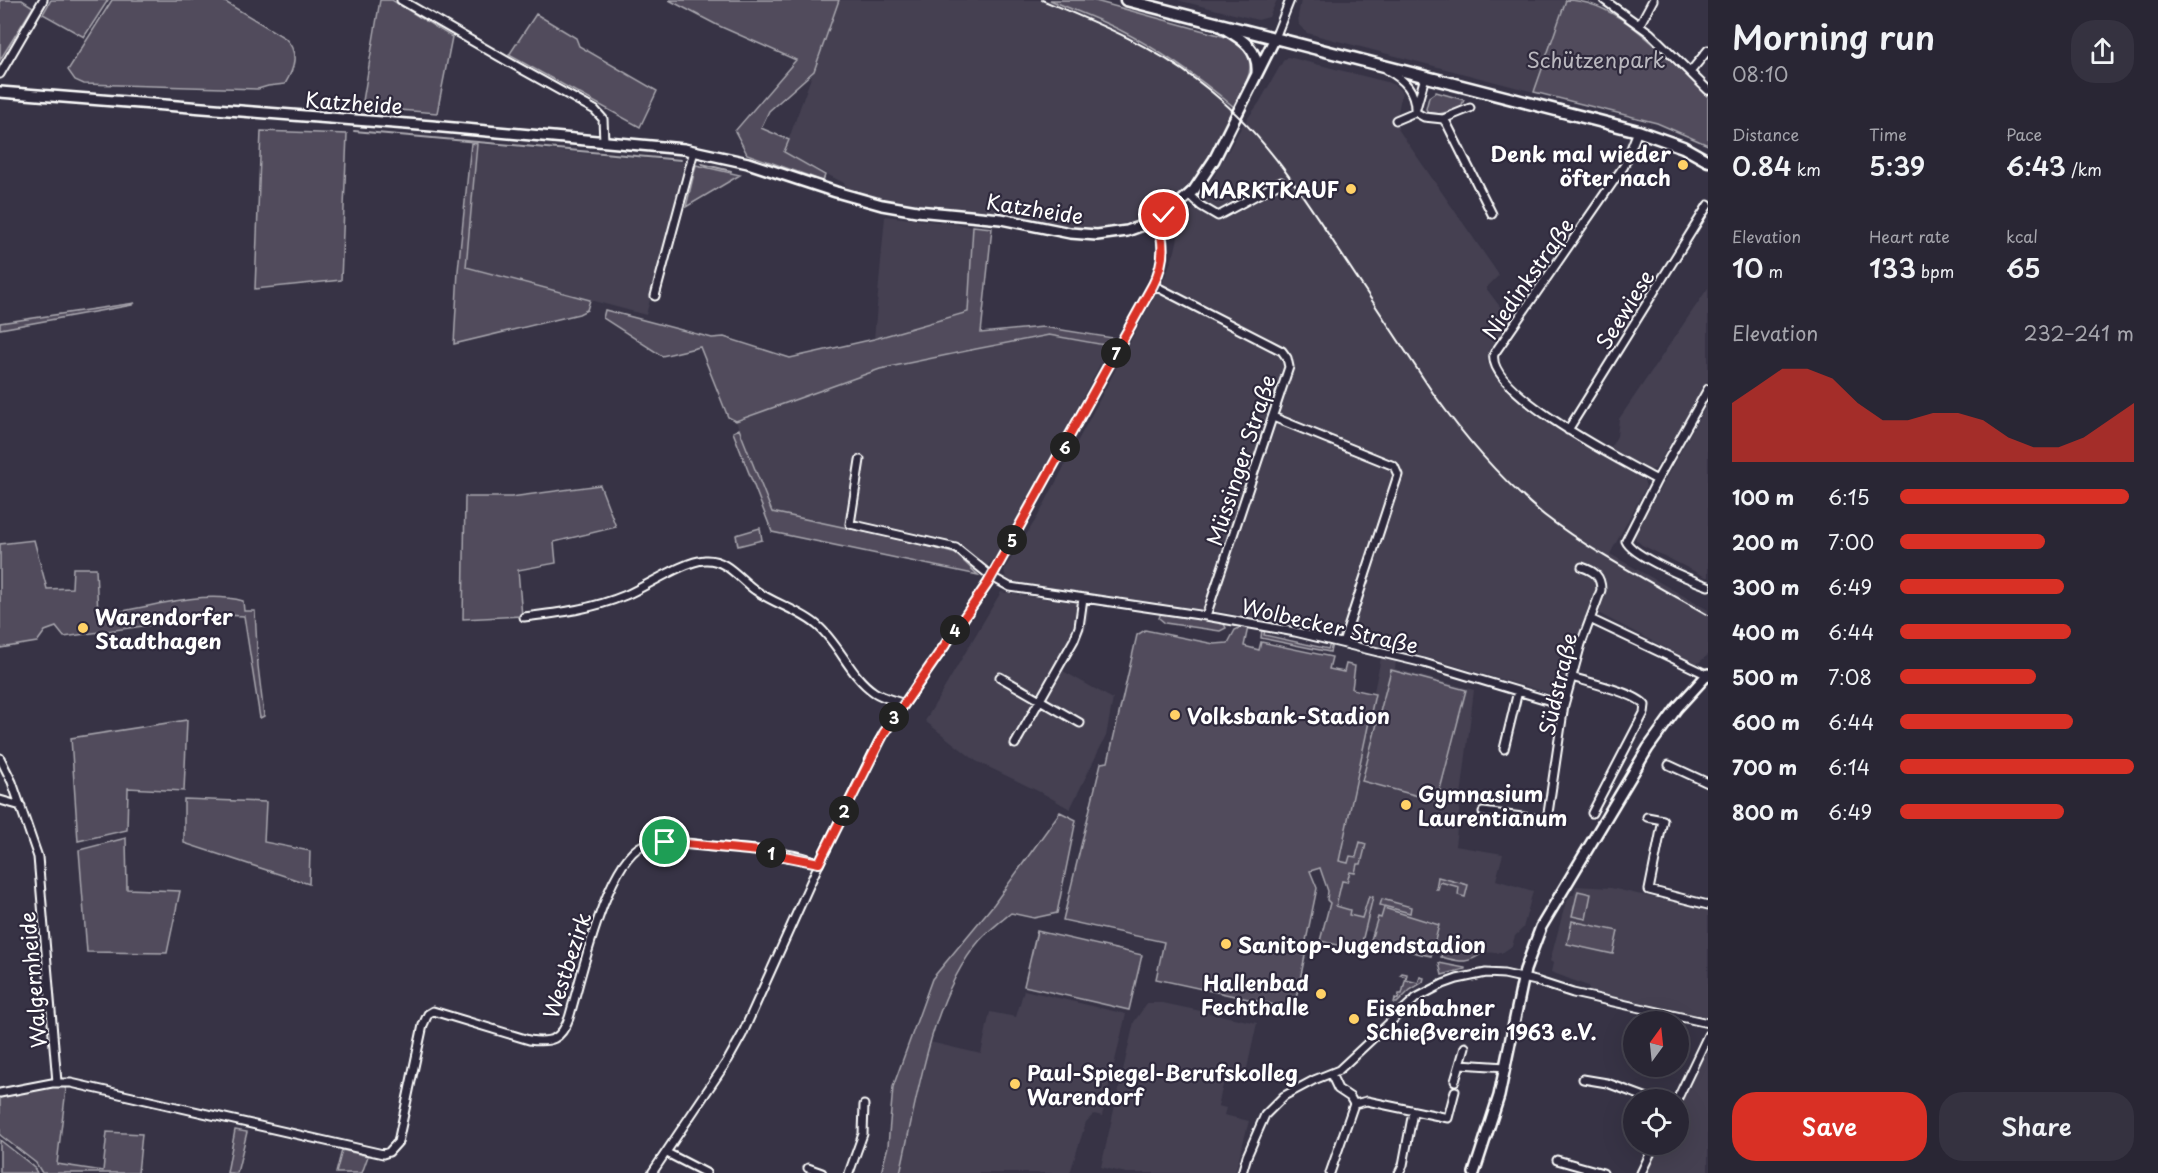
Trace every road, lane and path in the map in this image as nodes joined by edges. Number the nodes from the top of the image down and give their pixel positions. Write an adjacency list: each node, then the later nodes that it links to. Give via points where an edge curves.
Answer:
1 (43, 0): 13 (street)
2 (401, 0): 23 (street, via 595,110 603,119)
3 (1126, 0): 7 (main road)
4 (1290, 0): 9 (street)
5 (1604, 0): 8 (street)
6 (1653, 0): 8 (street)
7 (1214, 22): 9 (main road); 14 (street, via 1250,46 1257,60)
8 (1640, 24): 12 (street)
9 (1275, 38): 11 (main road); 14 (street, Katzheide)
10 (1708, 50): 12 (street)
11 (1369, 62): 15 (main road); 19 (street, via 1406,84)
12 (1691, 71): 16 (street)
13 (0, 74)
14 (1257, 75): 27 (street, Katzheide, via 1209,169)
15 (1425, 76): 19 (street); 22 (main road)
16 (1708, 90)
17 (0, 92): 23 (street, Katzheide)
18 (1470, 108): 21 (street)
19 (1415, 112): 20 (street); 21 (street)
20 (1396, 120)
21 (1443, 120): 29 (street)
22 (1638, 131): 25 (main road, via 1683,147); 35 (street, Niedinkstraße, via 1624,165 1492,361 1513,388)
23 (604, 141): 24 (street, Katzheide)
24 (693, 151): 30 (street, Katzheide, via 748,163 848,196 904,209 1001,219 1085,235 1127,231); 32 (street)
25 (1708, 161)
26 (1281, 182): 27 (street, via 1218,216)
27 (1189, 195): 30 (street, Katzheide)
28 (1708, 205): 35 (street, Seewiese)
29 (1492, 214)
30 (1156, 219): 31 (street, via 1163,247)
31 (1153, 285): 34 (street, Müssinger Straße, via 1282,351 1289,367); 39 (street)
32 (656, 296)
33 (1708, 389): 37 (street)
34 (1273, 417): 42 (street, Müssinger Straße); 45 (street, via 1394,466 1398,474)
35 (1568, 430): 37 (street, Niedinkstraße)
36 (860, 460): 39 (street, Wolbecker Straße, via 850,524 956,549)
37 (1656, 480): 40 (street, via 1626,536 1626,543 1659,564)
38 (1582, 567): 44 (street, Südstraße, via 1593,571 1601,581)
39 (992, 577): 41 (street, Wolbecker Straße, via 1010,587); 51 (street)
40 (1708, 586)
41 (1083, 598): 42 (street, Wolbecker Straße); 50 (street, via 1078,633)
42 (1206, 616): 45 (street, Wolbecker Straße)
43 (524, 617): 51 (street, via 586,609 625,596 690,564 714,561 731,569 756,591 817,625 866,685)
44 (1590, 619): 46 (street); 48 (street, Südstraße)
45 (1343, 643): 49 (street, Wolbecker Straße)
46 (1708, 675): 66 (street, via 1652,742 1564,886 1541,927)
47 (1000, 677): 50 (street)
48 (1571, 677): 52 (street, Südstraße); 62 (street, via 1604,686 1645,705)
49 (1518, 691): 52 (street, Wolbecker Straße); 55 (street)
50 (1040, 700): 53 (street); 54 (street)
51 (904, 704): 64 (street, via 879,741)
52 (1564, 705): 61 (street, Südstraße, via 1547,820)
53 (1080, 723)
54 (1015, 744)
55 (1504, 749)
56 (0, 758): 60 (street, Walgernheide)
57 (1670, 765): 58 (street)
58 (1708, 783)
59 (0, 800): 60 (street)
60 (21, 806): 75 (street, Walgernheide, via 38,857)
61 (1483, 812)
62 (1593, 813)
63 (1647, 817): 65 (street, via 1663,820 1649,890)
64 (819, 863): 75 (street, Westbezirk, via 759,851 665,842 636,849 605,900 563,1031 542,1042 446,1013 428,1014 398,1142 389,1152 375,1153); 83 (street, via 742,1035)
65 (1708, 905)
66 (1523, 978): 67 (street); 71 (street); 72 (street, via 1486,973 1434,988 1410,1003 1352,1060)
67 (1708, 1023)
68 (1708, 1035): 77 (street)
69 (1465, 1047): 70 (street)
70 (1460, 1064): 71 (street); 74 (street)
71 (1506, 1067): 94 (street)
72 (1331, 1074): 80 (street, via 1338,1089); 91 (street, via 1284,1096 1265,1115)
73 (1583, 1079): 76 (street)
74 (1455, 1081)
75 (57, 1082): 79 (street)
76 (1623, 1089)
77 (1682, 1089)
78 (1455, 1091): 82 (street, via 1448,1118)
79 (0, 1092)
80 (1354, 1104): 82 (street, via 1367,1101); 92 (street)
81 (864, 1105): 90 (street, via 863,1134)
82 (1413, 1112): 93 (street)
83 (667, 1153): 87 (street); 88 (street)
84 (1650, 1155): 96 (street)
85 (1557, 1160): 95 (street)
86 (808, 1168): 89 (street)
87 (652, 1173)
88 (706, 1173)
89 (822, 1173)
90 (849, 1173)
91 (1242, 1173)
92 (1330, 1173)
93 (1399, 1173)
94 (1474, 1173)
95 (1603, 1173)
96 (1641, 1173)

